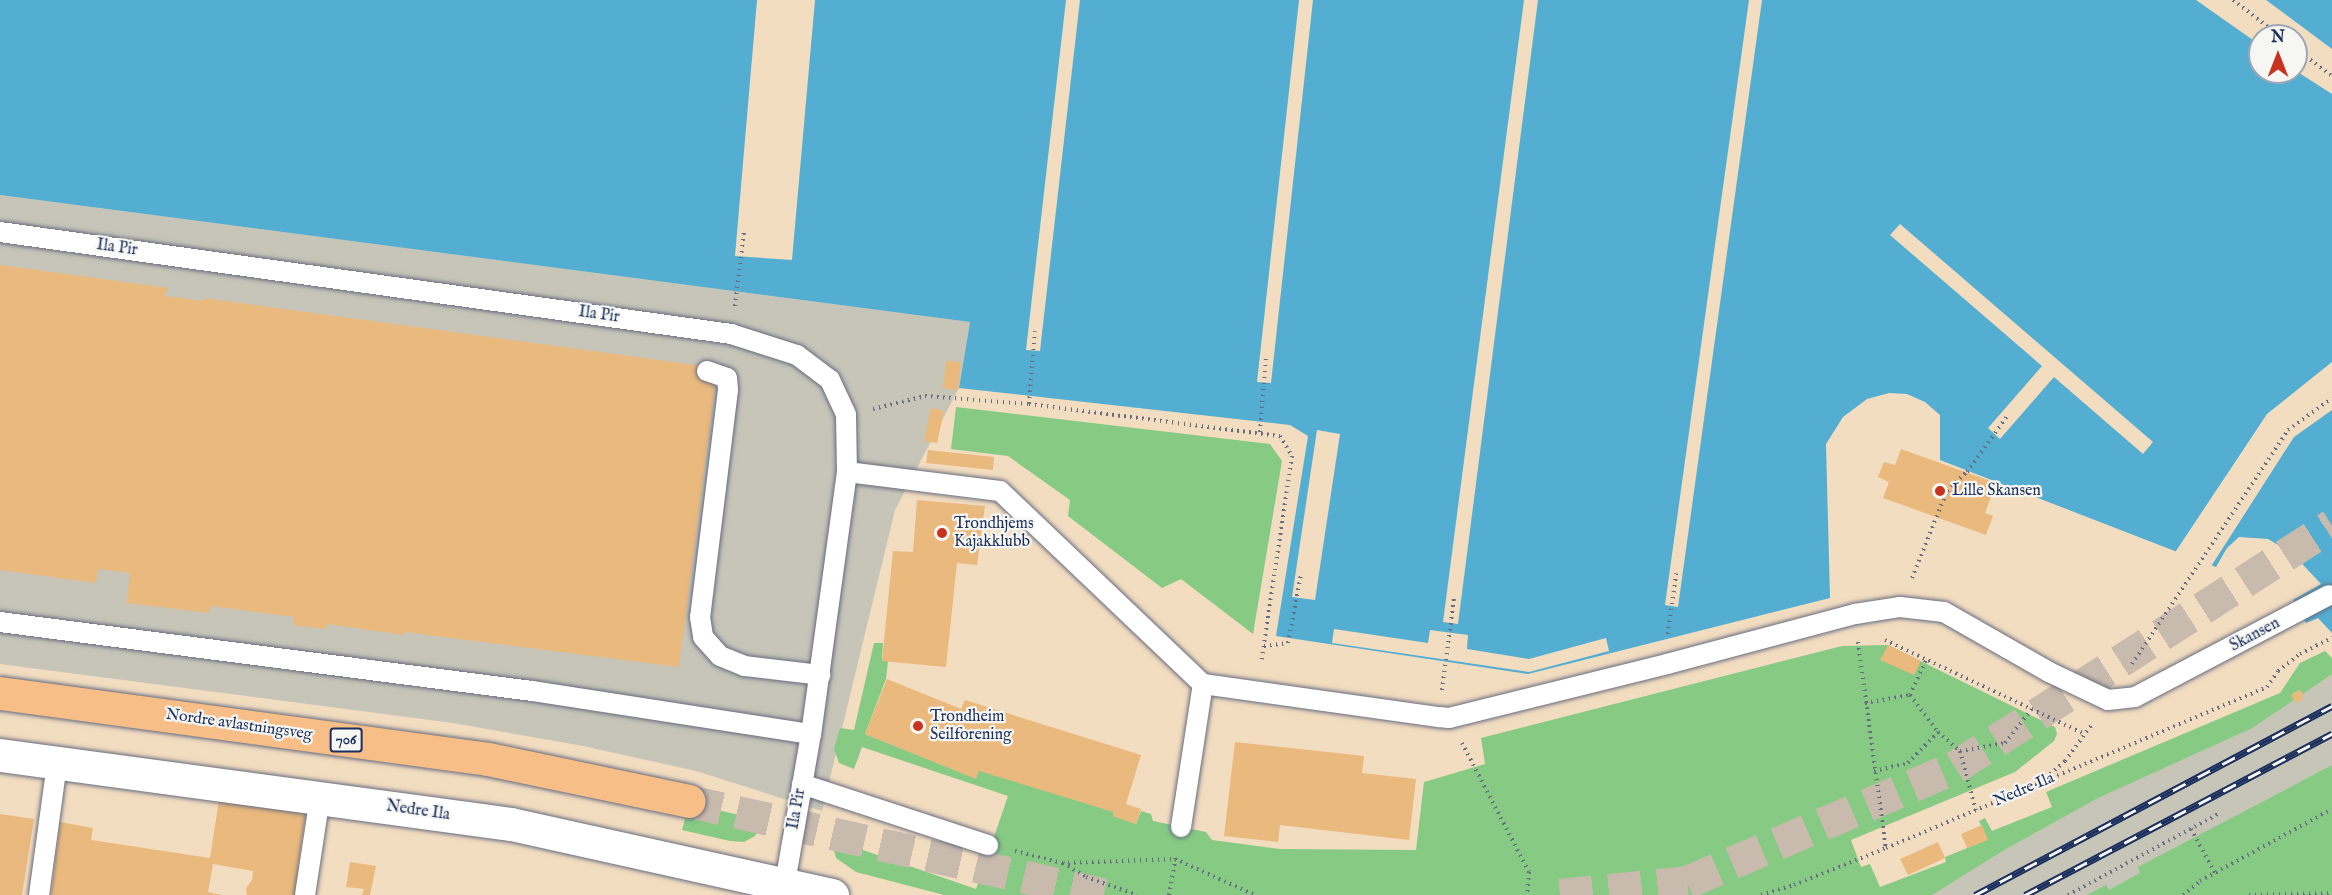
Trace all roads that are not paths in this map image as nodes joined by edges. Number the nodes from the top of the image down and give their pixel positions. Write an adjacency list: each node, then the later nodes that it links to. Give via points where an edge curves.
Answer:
1 (0, 232): 3 (lane, Ila Pir, via 732,334 797,355 830,380 846,416)
2 (707, 371): 6 (lane, via 726,378 728,401 700,617 703,637 720,656 745,666)
3 (847, 472): 6 (lane, Ila Pir); 7 (lane, via 1000,491)
4 (2329, 595): 7 (lane, Skansen, via 2135,697 2108,700 2049,672 1944,612 1900,607 1855,614 1449,718)
5 (0, 622): 9 (lane, via 531,691)
6 (820, 675): 9 (lane, Ila Pir)
7 (1203, 684): 15 (lane)
8 (0, 693): 14 (highway, Nordre avlastningsveg / 706, via 488,759)
9 (811, 734): 12 (lane, Ila Pir)
10 (0, 755): 11 (street, Nedre Ila)
11 (57, 763): 13 (street, Nedre Ila); 18 (lane)
12 (802, 784): 16 (lane); 17 (lane, Ila Pir)
13 (320, 796): 17 (street, Nedre Ila, via 511,824); 19 (lane)
14 (689, 801)
15 (1181, 827)
16 (988, 845)
17 (785, 883): 20 (street, Nedre Ila)
18 (39, 895)
19 (304, 895)
20 (832, 895)

